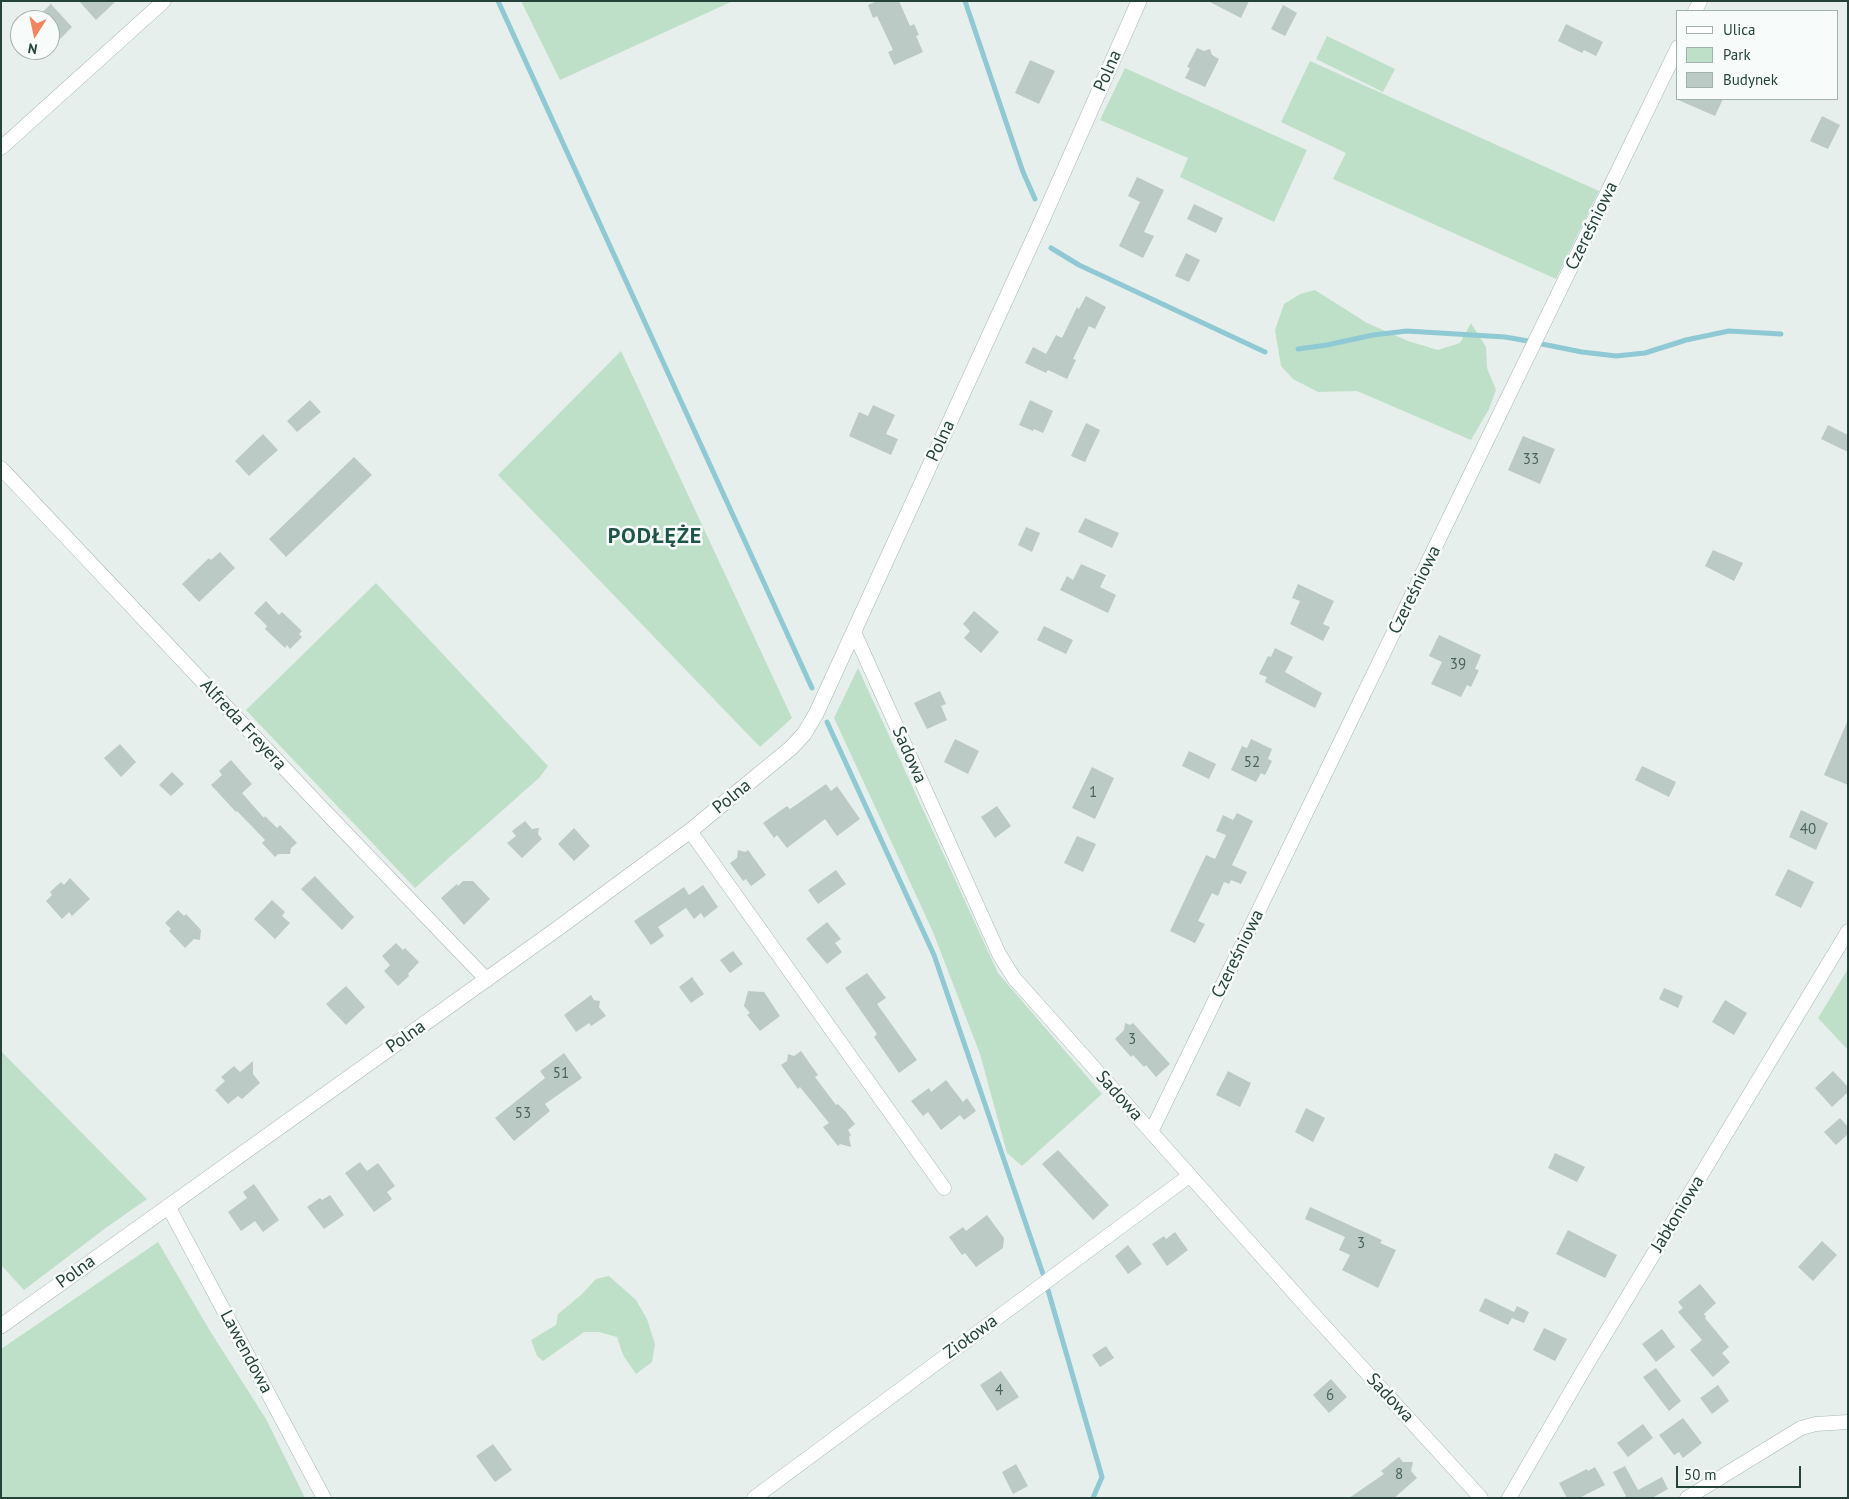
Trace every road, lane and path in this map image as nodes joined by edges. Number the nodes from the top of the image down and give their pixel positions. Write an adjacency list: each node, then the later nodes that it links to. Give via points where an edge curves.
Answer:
1 (164, 1): 4 (street)
2 (1139, 1): 6 (street, Polna)
3 (1676, 52): 10 (street, Czereśniowa)
4 (1, 148)
5 (1, 468): 9 (street, Alfreda Freyera)
6 (854, 632): 7 (street, Polna, via 804,734); 10 (street, Sadowa, via 999,954 1014,978)
7 (690, 831): 9 (street, Polna); 12 (street)
8 (1848, 931): 19 (street, Jabłoniowa)
9 (487, 980): 13 (street, Polna)
10 (1151, 1132): 11 (street, Sadowa)
11 (1189, 1176): 17 (street, Ziołowa); 18 (street, Sadowa)
12 (944, 1188)
13 (168, 1206): 14 (street, Polna); 16 (street, Lawendowa)
14 (1, 1326)
15 (1848, 1422): 20 (street, via 1801,1428)
16 (324, 1498)
17 (754, 1498)
18 (1481, 1498)
19 (1509, 1498)
20 (1687, 1498)

